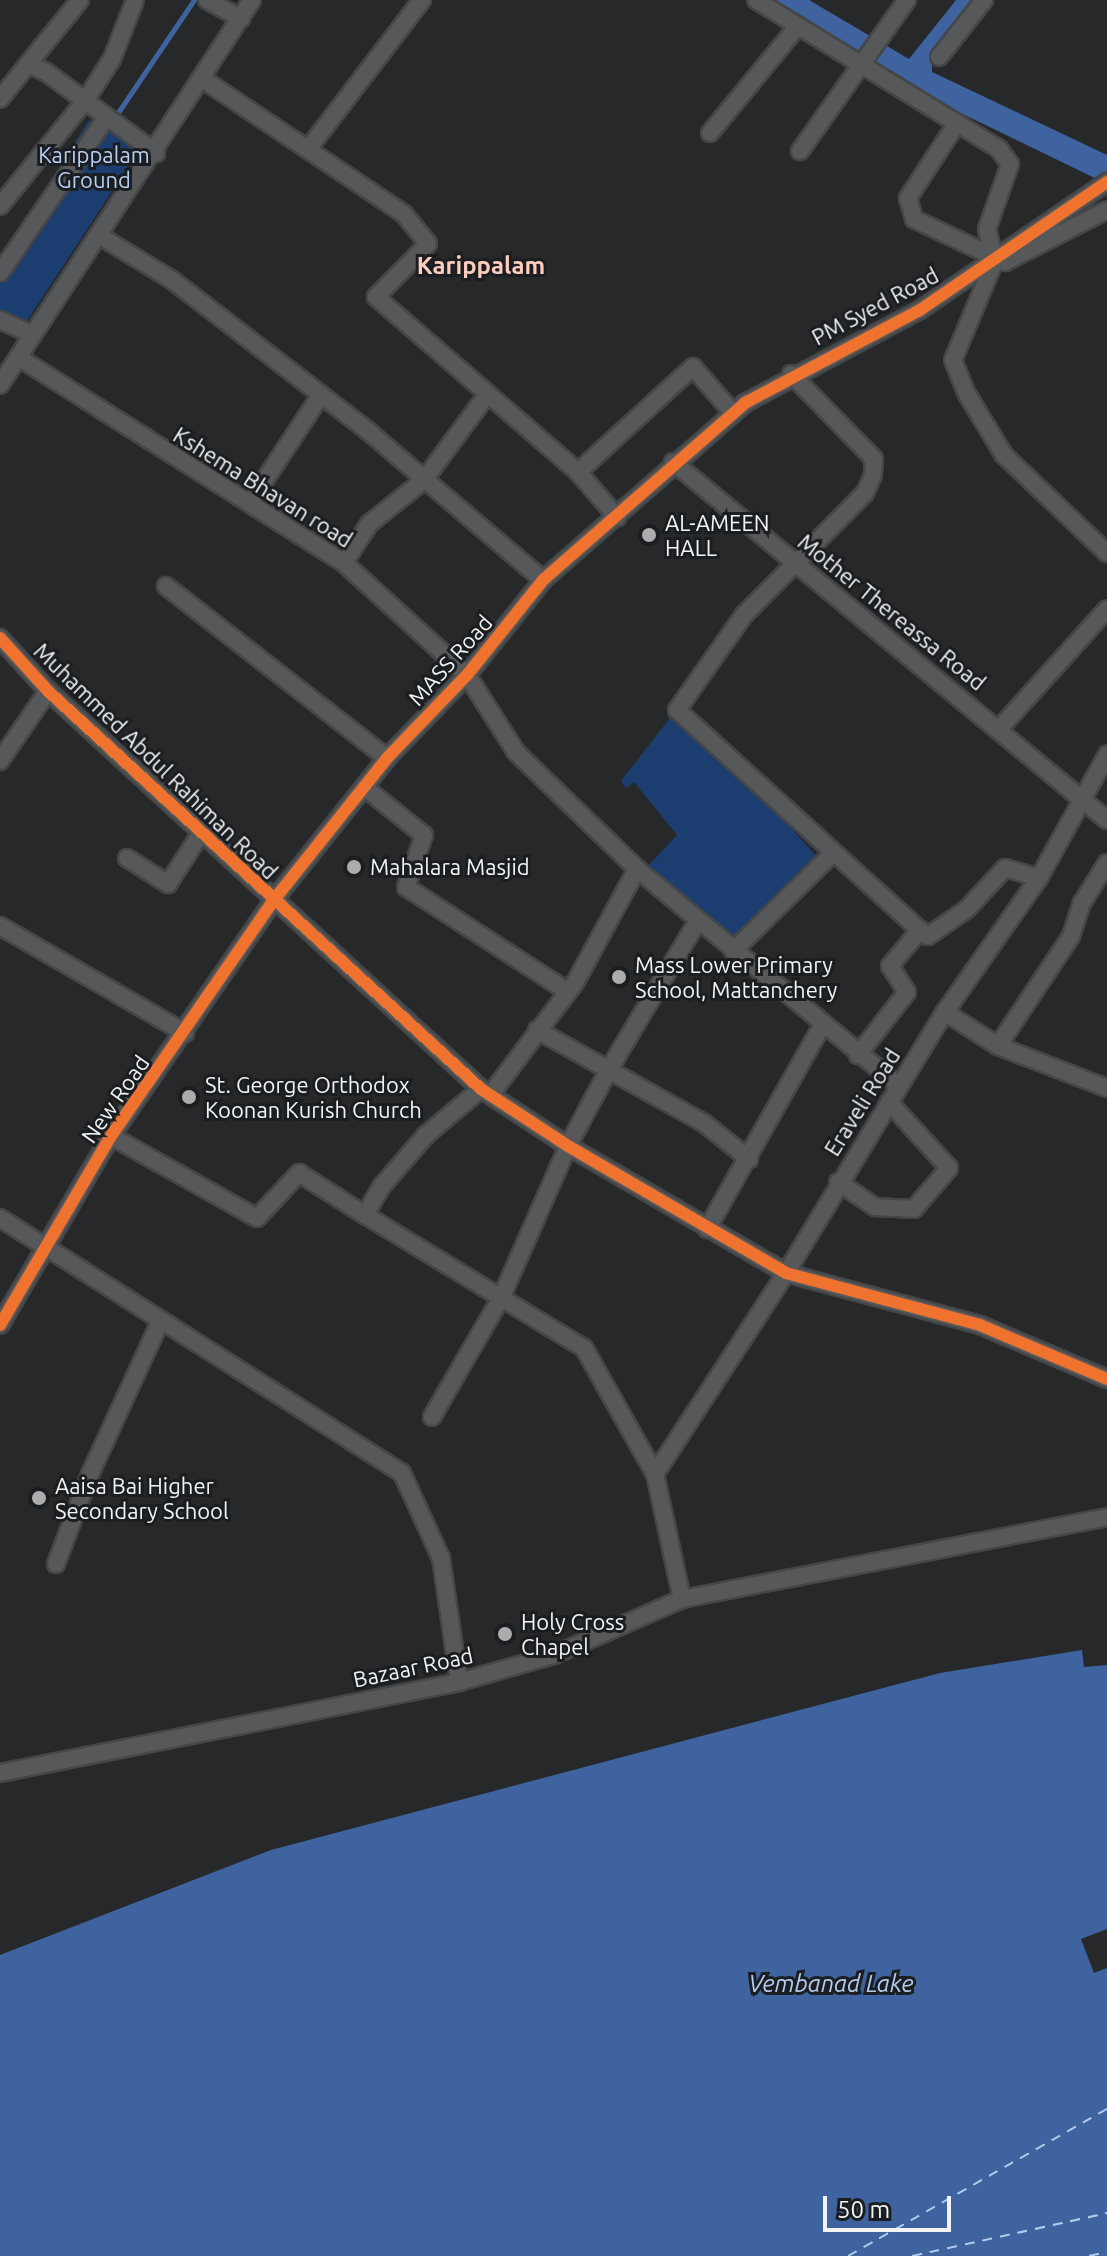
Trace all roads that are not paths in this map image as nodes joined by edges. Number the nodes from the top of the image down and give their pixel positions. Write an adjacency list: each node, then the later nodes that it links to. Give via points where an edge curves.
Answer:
1 (80, 0): 13 (street)
2 (135, 0): 16 (street, via 112,59)
3 (207, 0): 9 (street)
4 (252, 0): 9 (street)
5 (422, 0): 20 (street)
6 (756, 0): 10 (street)
7 (907, 0): 12 (street)
8 (984, 0): 11 (street)
9 (241, 19): 14 (street)
10 (798, 26): 12 (street); 19 (street)
11 (939, 57)
12 (864, 62): 18 (street); 21 (street)
13 (28, 64): 15 (street); 16 (street)
14 (204, 80): 20 (street); 22 (street)
15 (0, 99)
16 (85, 101): 17 (street); 24 (street)
17 (107, 117): 22 (street); 28 (street)
18 (957, 123): 27 (street, via 999,149 1010,164 987,229); 27 (street, via 908,198 914,219)
19 (710, 133)
20 (308, 149): 35 (street, via 404,214 428,244 376,297)
21 (800, 151)
22 (156, 153): 26 (street)
23 (1103, 185): 27 (street, PM Syed Road)
24 (0, 206)
25 (1107, 210): 27 (street, via 1005,262)
26 (100, 236): 30 (street); 34 (street, via 172,280)
27 (995, 260): 32 (street, PM Syed Road, via 920,310); 42 (street, via 953,360 1004,455)
28 (0, 273)
29 (0, 320): 30 (street)
30 (33, 335): 31 (street)
31 (18, 357): 33 (street); 40 (street, Kshema Bhavan road, via 120,425)
32 (791, 374): 36 (street, PM Syed Road); 43 (street, via 874,459 865,493)
33 (0, 385)
34 (321, 395): 39 (street); 40 (street)
35 (487, 395): 38 (street); 39 (street)
36 (733, 413): 37 (street, PM Syed Road); 38 (street, via 693,367)
37 (673, 462): 41 (street, MASS Road); 43 (street, Mother Thereassa Road)
38 (578, 472): 41 (street)
39 (424, 480): 44 (street, via 369,524); 45 (street)
40 (251, 501): 44 (street, Kshema Bhavan road)
41 (617, 517): 45 (street, MASS Road)
42 (1107, 553)
43 (794, 560): 51 (street, Mother Thereassa Road); 59 (street, via 744,615 677,710)
44 (344, 563): 49 (street, Kshema Bhavan road)
45 (543, 580): 49 (street, MASS Road)
46 (166, 586): 53 (street)
47 (1107, 609): 51 (street)
48 (0, 638): 50 (street, Muhammed Abdul Rahiman Road)
49 (467, 675): 53 (street, MASS Road); 62 (street, Kshema Bhavan road, via 516,752)
50 (48, 691): 54 (street); 58 (street, Muhammed Abdul Rahiman Road)
51 (999, 729): 56 (street, Mother Thereassa Road)
52 (1107, 755): 56 (street, Eraveli Road)
53 (387, 758): 55 (street, MASS Road)
54 (0, 761)
55 (364, 787): 64 (street, MASS Road); 69 (street, via 424,835 406,887)
56 (1083, 797): 57 (street, Mother Thereassa Road); 63 (street, Eraveli Road)
57 (1107, 820)
58 (201, 833): 60 (street, via 168,884); 64 (street, Muhammed Abdul Rahiman Road)
59 (833, 853): 67 (street); 68 (street)
60 (127, 858)
61 (1107, 863): 74 (street, via 1082,903 1071,936)
62 (637, 869): 65 (street, Kshema Bhavan road); 69 (street)
63 (1039, 878): 67 (street, via 1005,868 967,909 928,936); 70 (street, Eraveli Road)
64 (273, 901): 73 (street, New Road); 79 (street, Muhammed Abdul Rahiman Road)
65 (697, 922): 68 (street, Kshema Bhavan road); 76 (street)
66 (0, 926): 73 (street)
67 (920, 930): 75 (street, via 890,966 907,992)
68 (733, 951): 71 (street, Kshema Bhavan road)
69 (568, 992): 72 (street)
70 (945, 1012): 74 (street); 77 (street, Eraveli Road)
71 (823, 1024): 75 (street, Kshema Bhavan road); 83 (street)
72 (537, 1030): 76 (street); 79 (street)
73 (185, 1033): 81 (street, New Road)
74 (998, 1046): 78 (street)
75 (858, 1055): 77 (street, Kshema Bhavan road)
76 (608, 1071): 82 (street); 83 (street, via 704,1123)
77 (899, 1086): 80 (street, Eraveli Road)
78 (1107, 1088)
79 (486, 1092): 82 (street, Muhammed Abdul Rahiman Road); 85 (street, via 426,1135 382,1186)
80 (889, 1102): 84 (street, Eraveli Road); 84 (street, via 949,1168 914,1209 875,1207)
81 (111, 1136): 85 (street, via 257,1218 299,1173); 88 (street, New Road)
82 (568, 1146): 87 (street, Muhammed Abdul Rahiman Road); 90 (street)
83 (749, 1159): 87 (street)
84 (838, 1182): 89 (street, Eraveli Road)
85 (365, 1215): 90 (street)
86 (0, 1218): 88 (street)
87 (707, 1229): 89 (street, Muhammed Abdul Rahiman Road)
88 (43, 1247): 91 (street); 92 (street, New Road)
89 (786, 1273): 93 (street, Muhammed Abdul Rahiman Road, via 980,1325); 95 (street, Eraveli Road)
90 (501, 1298): 94 (street); 95 (street, via 584,1348)
91 (161, 1320): 97 (street, via 91,1472); 99 (street, via 402,1473 441,1558)
92 (0, 1325)
93 (1107, 1379)
94 (432, 1417)
95 (655, 1474): 98 (street)
96 (1107, 1517): 98 (street, Bazaar Road)
97 (56, 1564)
98 (682, 1599): 99 (street, Bazaar Road, via 554,1655)
99 (459, 1682): 100 (street, Bazaar Road)
100 (0, 1773)

